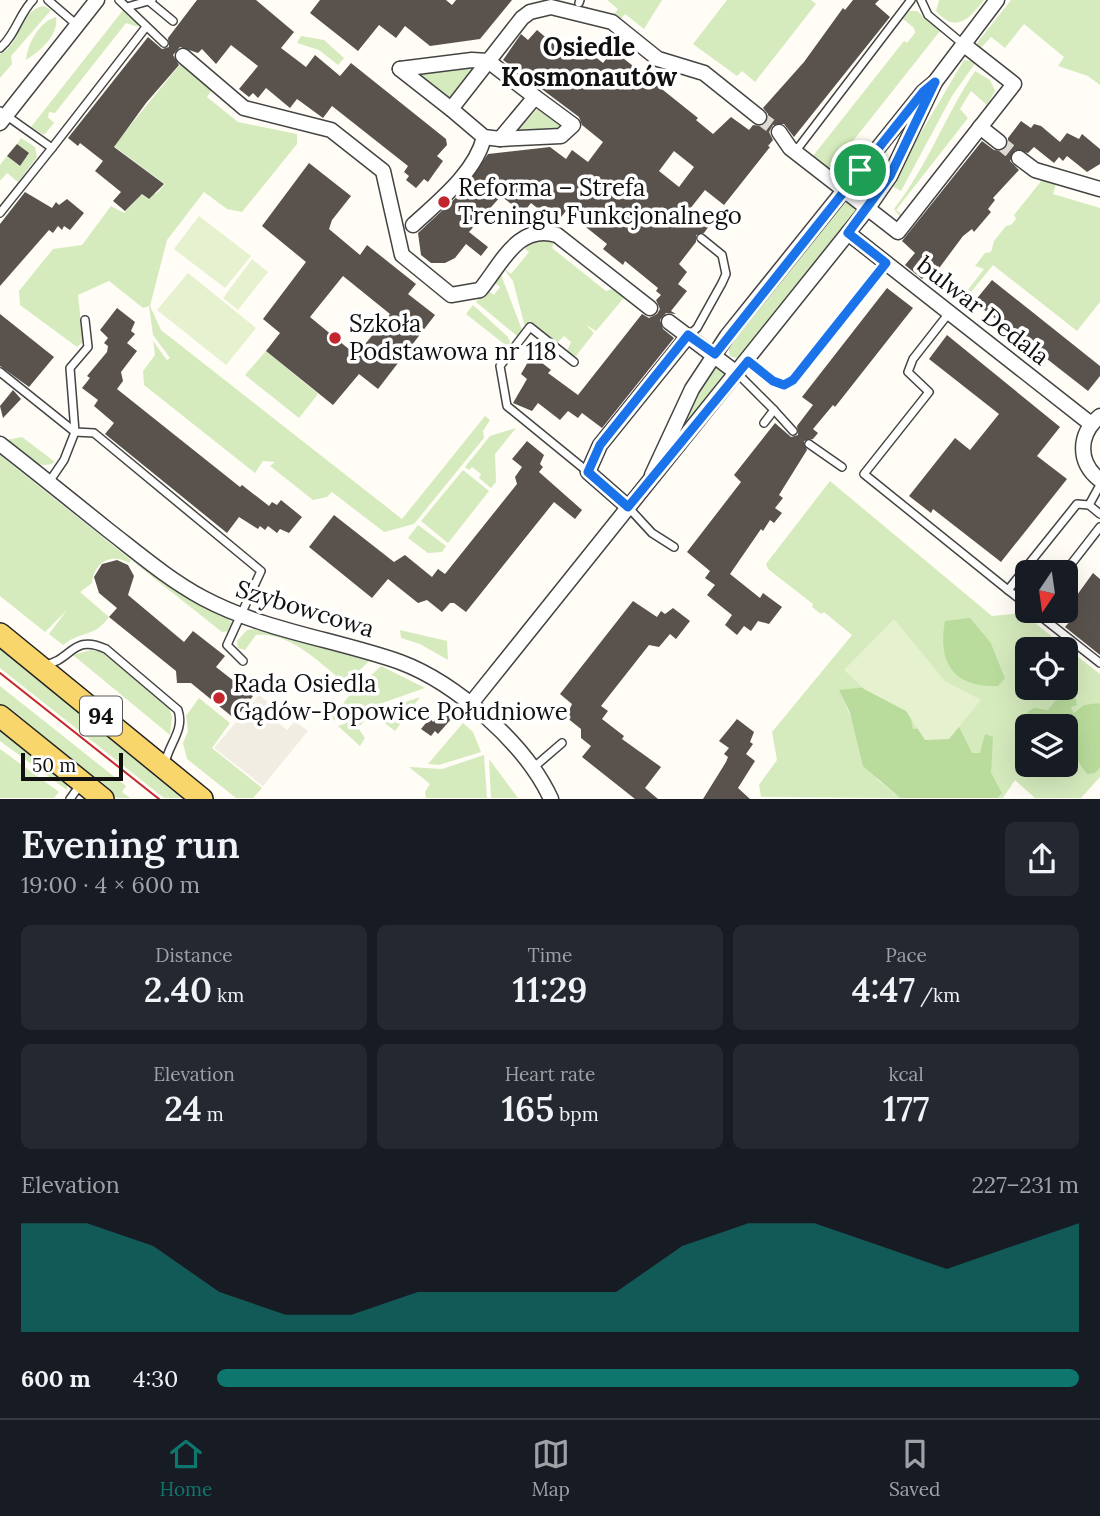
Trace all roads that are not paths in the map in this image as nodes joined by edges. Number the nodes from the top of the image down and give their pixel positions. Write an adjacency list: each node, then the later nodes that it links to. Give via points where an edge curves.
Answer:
1 (33, 0): 15 (lane)
2 (48, 0): 11 (lane)
3 (97, 0): 11 (street)
4 (119, 0): 9 (lane)
5 (911, 0): 29 (lane)
6 (921, 0): 14 (lane, via 928,15)
7 (997, 0): 14 (street)
8 (151, 1): 9 (lane); 10 (lane)
9 (127, 7): 12 (lane)
10 (173, 21)
11 (77, 25): 21 (street)
12 (146, 27): 13 (lane); 28 (lane)
13 (164, 43)
14 (963, 44): 18 (street); 23 (street, via 1014,84)
15 (0, 48)
16 (183, 56): 39 (street, via 244,108 331,130 383,171 402,255 451,295 480,290 523,236 539,231 557,235)
17 (488, 61): 19 (street); 20 (street); 20 (street, via 400,69); 22 (street, via 527,14 560,8 612,22 658,59 704,73)
18 (935, 82): 32 (street); 33 (street, via 890,176)
19 (535, 97): 26 (street); 26 (street, via 573,125 566,134)
20 (450, 109): 25 (street)
21 (2, 117): 28 (lane)
22 (759, 117)
23 (980, 127): 27 (street); 33 (street, via 898,232)
24 (779, 132): 29 (street)
25 (484, 137): 26 (street); 35 (street, via 481,152)
26 (500, 139)
27 (999, 142)
28 (52, 148): 34 (lane)
29 (795, 152): 32 (street)
30 (1019, 158): 31 (street, via 1035,170)
31 (1100, 189)
32 (844, 190): 33 (street); 44 (street)
33 (868, 208): 36 (street)
34 (0, 213)
35 (413, 225)
36 (848, 233): 38 (street, bulwar Dedala); 45 (street)
37 (701, 238): 43 (lane, via 722,255 726,274 697,328)
38 (886, 263): 40 (street, bulwar Dedala); 45 (lane, via 793,380 784,385 773,381)
39 (650, 307)
40 (949, 313): 50 (street, bulwar Dedala); 67 (lane, via 908,372 929,392 864,474)
41 (85, 320): 53 (lane, via 88,347 70,368)
42 (669, 322): 43 (street)
43 (688, 335): 44 (street); 57 (street, via 600,445)
44 (715, 354): 48 (street); 58 (street, via 692,388)
45 (748, 361): 48 (street)
46 (574, 362): 57 (lane, via 530,327 500,366 507,406)
47 (0, 372): 53 (lane)
48 (738, 374): 49 (lane); 58 (street)
49 (774, 411): 51 (lane); 52 (lane)
50 (1095, 420): 60 (street, bulwar Dedala, via 1085,434 1083,456)
51 (765, 423)
52 (793, 431)
53 (75, 432): 59 (lane, via 64,460); 69 (lane, via 94,433 261,570)
54 (0, 444): 59 (street, Szybowcowa)
55 (809, 444): 56 (lane)
56 (842, 467)
57 (588, 472): 62 (street)
58 (651, 476): 62 (street)
59 (48, 482): 69 (street, Szybowcowa, via 165,575)
60 (1100, 483): 61 (lane)
61 (1089, 505): 63 (lane); 67 (lane, via 1077,504)
62 (628, 507): 65 (lane, via 652,533); 75 (street)
63 (1100, 514)
64 (1100, 527): 66 (lane)
65 (674, 547)
66 (1074, 560)
67 (1008, 590): 68 (lane)
68 (1015, 596)
69 (240, 615): 72 (lane, via 227,645); 75 (street, Szybowcowa, via 412,667)
70 (1049, 623): 73 (lane)
71 (0, 634): 74 (main road, 94)
72 (243, 661)
73 (1100, 663)
74 (39, 665): 78 (main road, 94); 78 (lane, via 56,662 81,644 97,644 174,704 180,729 167,752)
75 (469, 705): 79 (street, Szybowcowa, via 495,725)
76 (0, 716): 80 (main road, 94)
77 (562, 743): 79 (lane)
78 (165, 768): 82 (main road, 94)
79 (533, 768): 83 (street, Szybowcowa)
80 (76, 790): 81 (main road, 94)
81 (103, 799)
82 (202, 799)
83 (551, 799)

